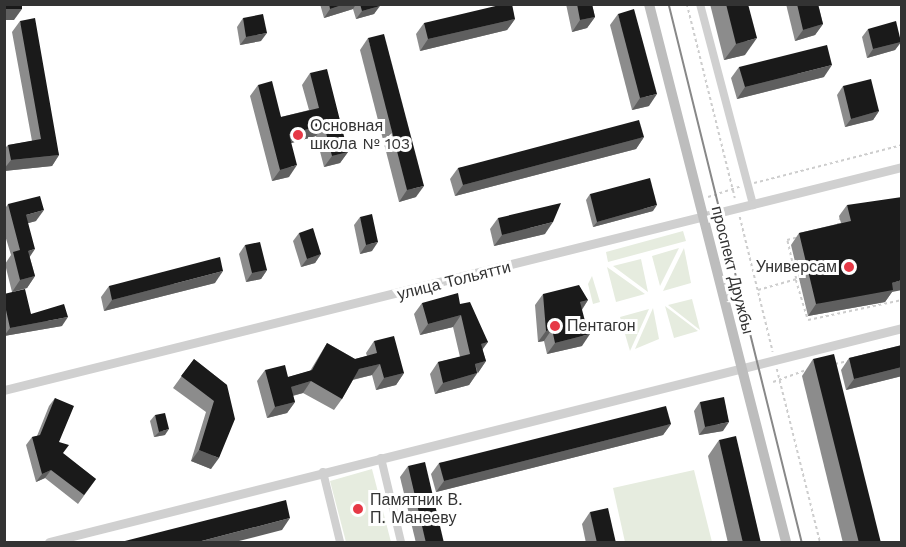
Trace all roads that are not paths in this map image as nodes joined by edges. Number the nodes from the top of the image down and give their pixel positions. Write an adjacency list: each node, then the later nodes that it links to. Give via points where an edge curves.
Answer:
1 (649, 4): 5 (main road, проспект Дружбы)
2 (700, 4): 4 (street)
3 (902, 167): 4 (street, улица Тольятти)
4 (753, 205): 5 (street, улица Тольятти)
5 (704, 217): 7 (main road, проспект Дружбы); 8 (street, улица Тольятти)
6 (902, 328): 7 (street)
7 (742, 368): 9 (street); 14 (main road, проспект Дружбы)
8 (4, 390)
9 (381, 458): 10 (street); 13 (street)
10 (322, 472): 11 (street); 12 (street)
11 (49, 543)
12 (340, 543)
13 (401, 543)
14 (786, 543)

